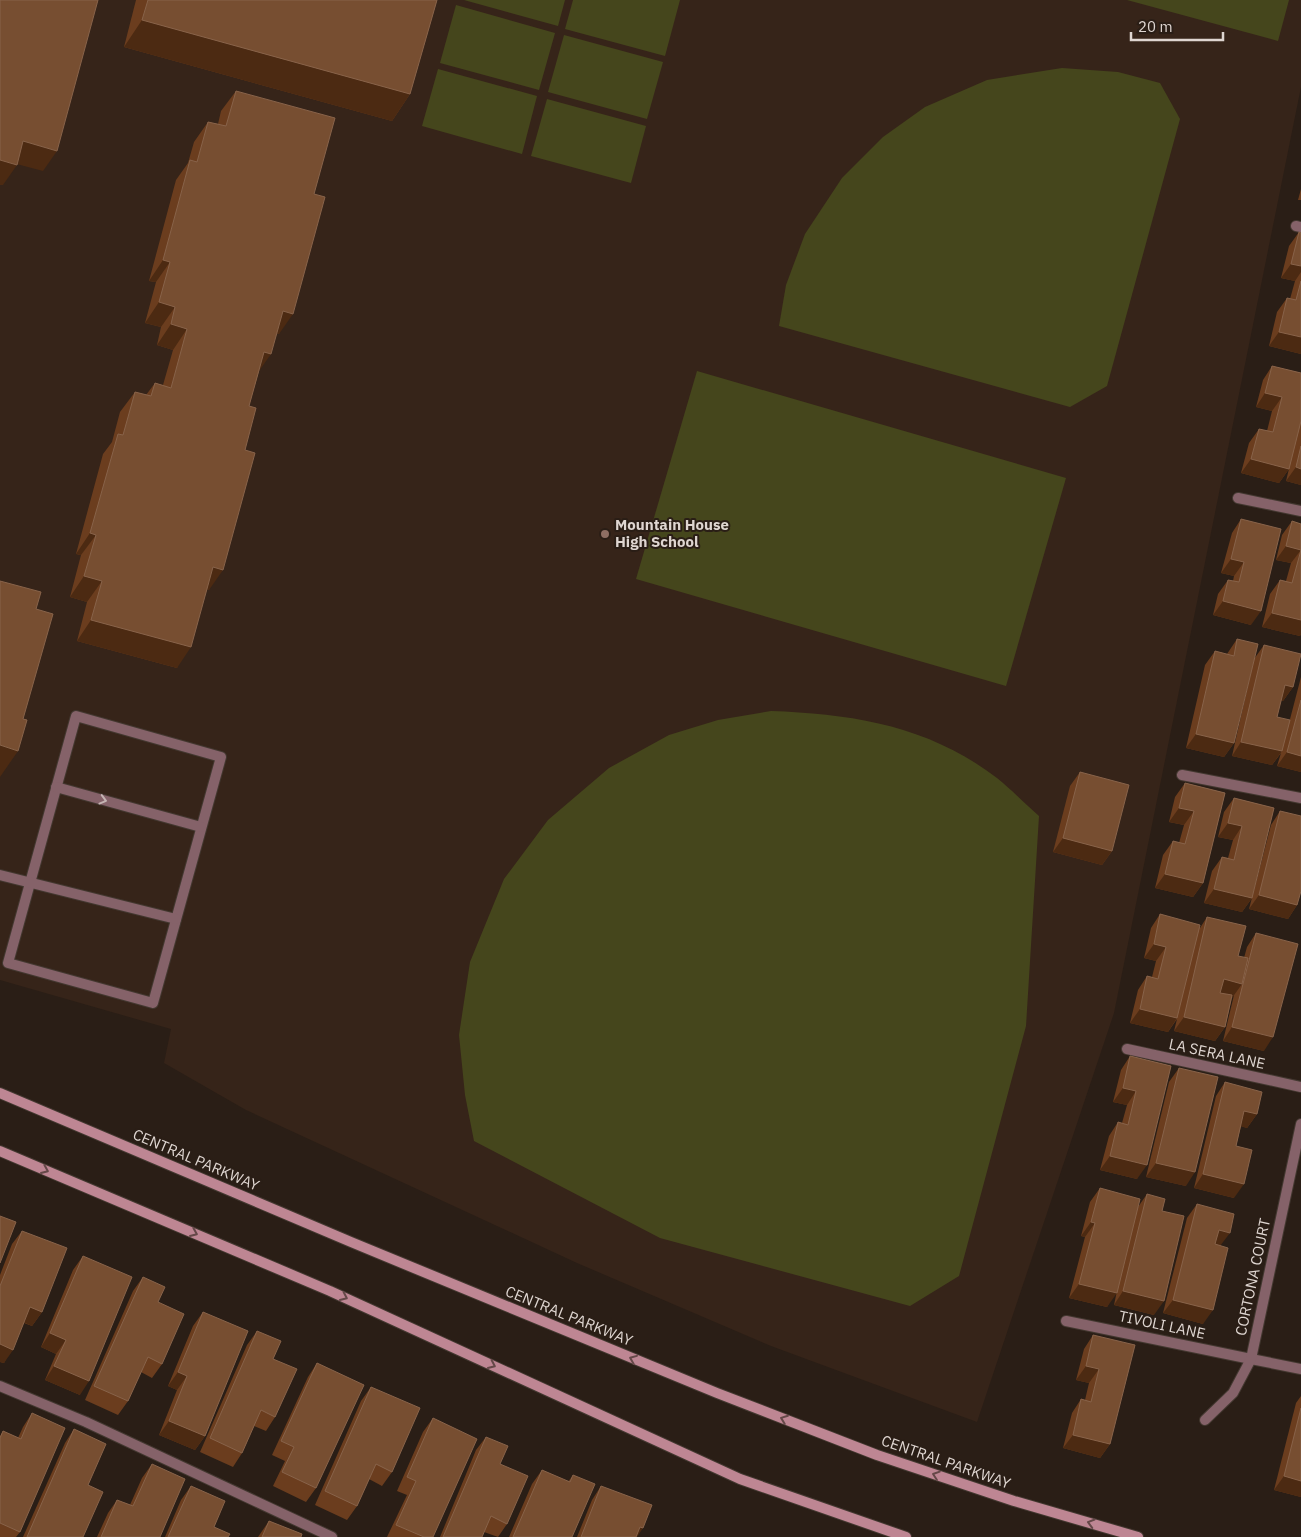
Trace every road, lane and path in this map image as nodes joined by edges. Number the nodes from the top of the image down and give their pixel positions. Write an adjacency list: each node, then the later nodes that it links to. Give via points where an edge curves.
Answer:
1 (1238, 498): 2 (street)
2 (1301, 511)
3 (1182, 775): 5 (street)
4 (56, 788): 6 (street, one-way to 6); 6 (street, via 76,716 220,757); 8 (street)
5 (1301, 798)
6 (201, 827): 9 (street)
7 (0, 875): 8 (street)
8 (30, 882): 9 (street); 9 (street, via 8,963 153,1003)
9 (176, 920)
10 (1127, 1049): 11 (street, LA SERA LANE)
11 (1301, 1087)
12 (0, 1093): 22 (main road, CENTRAL PARKWAY, one-way to 12, via 1014,1501 877,1455 717,1393)
13 (1301, 1124): 16 (street, CORTONA COURT)
14 (0, 1151): 21 (main road, one-way to 21, via 330,1291 740,1479)
15 (1066, 1321): 16 (street, TIVOLI LANE)
16 (1251, 1359): 17 (street, TIVOLI LANE); 19 (street, CORTONA COURT, via 1233,1393)
17 (1301, 1369)
18 (0, 1386): 20 (street, via 86,1422)
19 (1205, 1420)
20 (332, 1537)
21 (906, 1537)
22 (1138, 1537)

